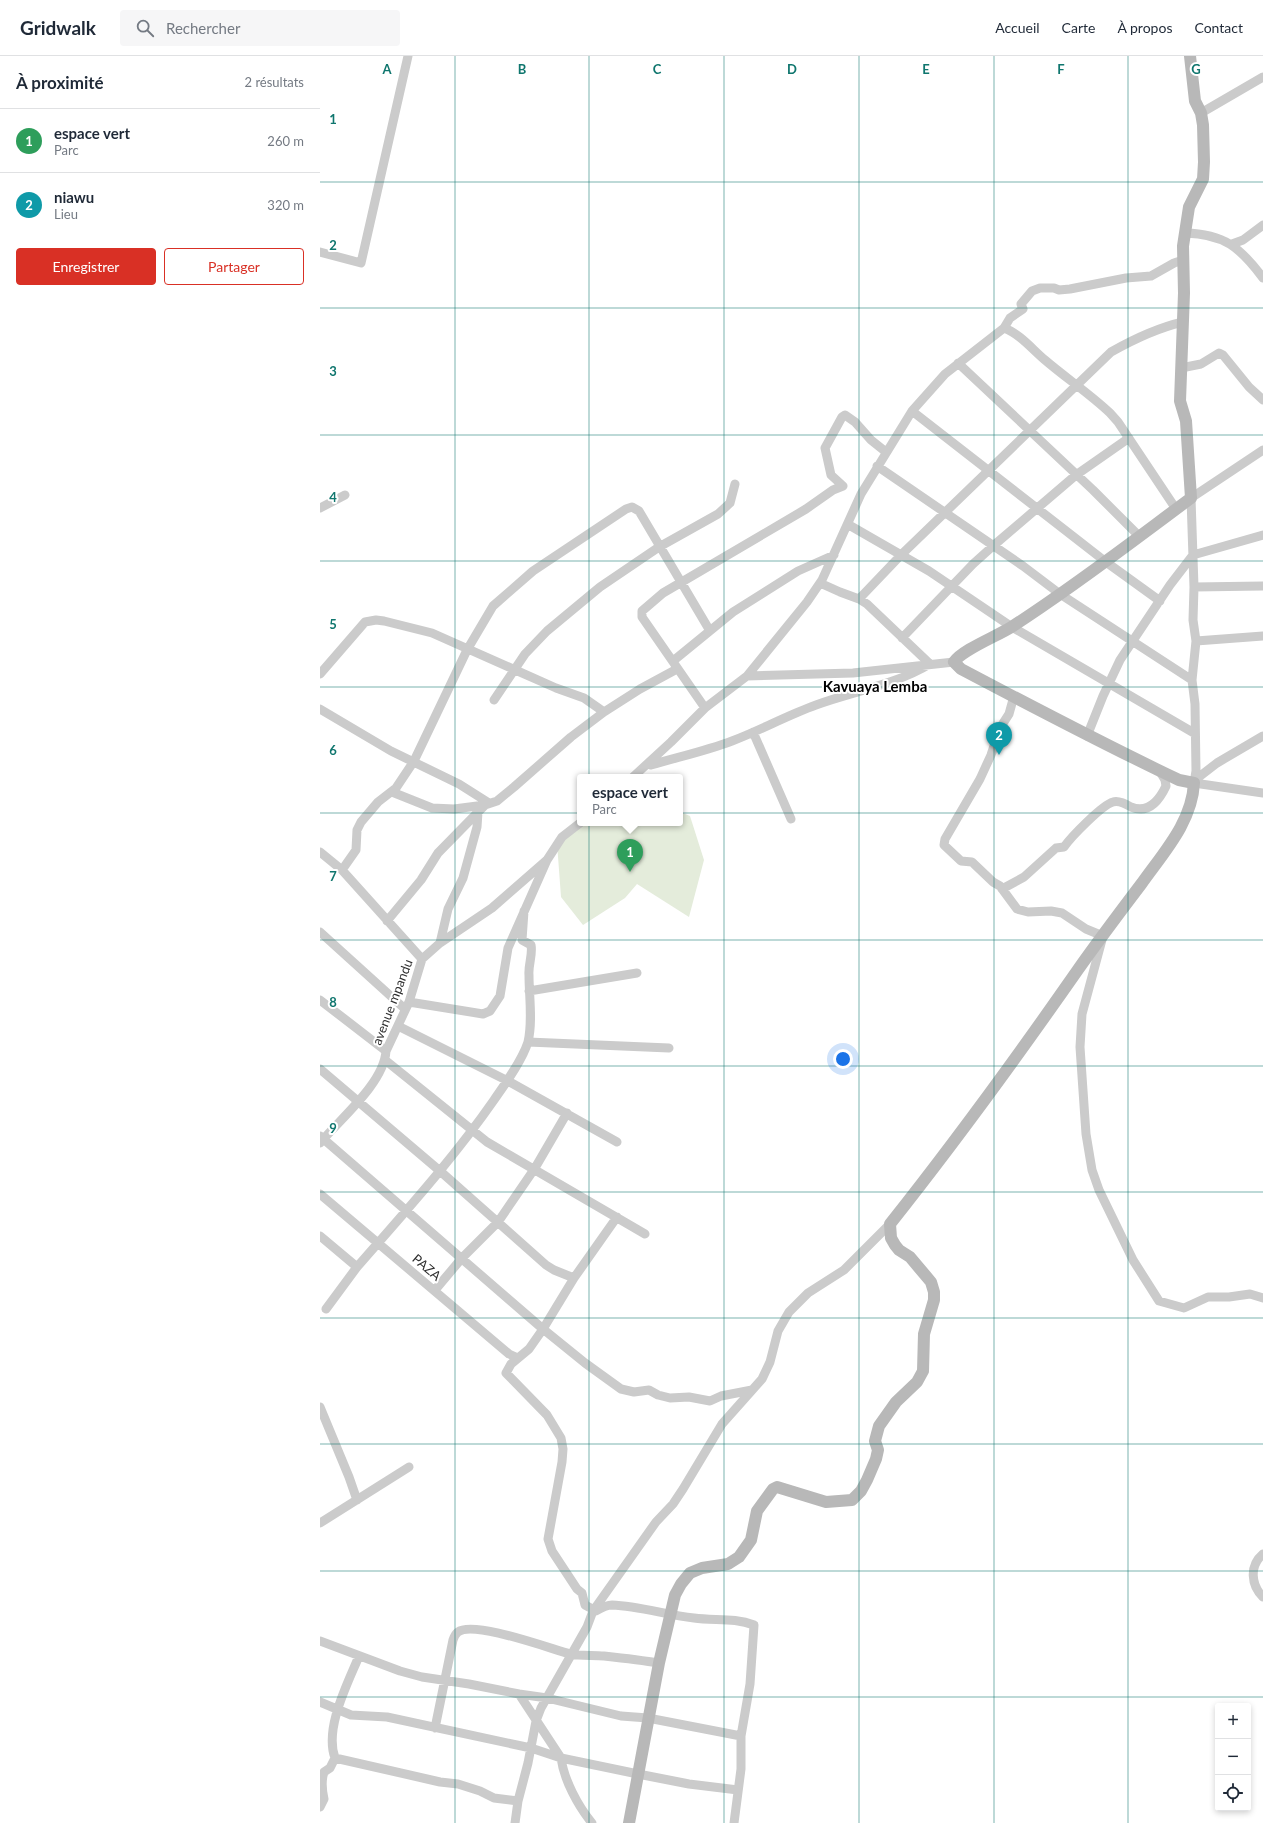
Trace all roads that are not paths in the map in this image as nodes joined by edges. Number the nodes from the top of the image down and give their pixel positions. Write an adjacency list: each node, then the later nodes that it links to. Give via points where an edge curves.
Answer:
1 (408, 56): 8 (street, via 361,262)
2 (1190, 56): 4 (street, via 1195,100)
3 (1263, 77): 4 (street)
4 (1201, 113): 6 (street, via 1204,174 1189,207)
5 (1263, 225): 7 (street, via 1243,240)
6 (1185, 233): 7 (street, via 1204,234); 9 (street, via 1182,246)
7 (1232, 244): 10 (street, via 1253,263)
8 (320, 252)
9 (1183, 260): 11 (street); 12 (street, via 1152,276 1126,278 1070,289 1040,288 1032,291 1021,304 1023,309 1010,318)
10 (1263, 278)
11 (1183, 322): 14 (street); 15 (street, via 1138,337 1111,352)
12 (1004, 328): 13 (street); 15 (street, via 1024,340)
13 (958, 363): 17 (street); 18 (street)
14 (1181, 368): 16 (street, via 1200,364 1219,353); 27 (street, via 1180,401 1186,421)
15 (1077, 386): 18 (street); 19 (street, via 1110,413)
16 (1263, 400)
17 (912, 411): 21 (street); 23 (street)
18 (1030, 430): 23 (street); 24 (street)
19 (1129, 438): 24 (street); 30 (street)
20 (1263, 450): 27 (street)
21 (886, 452): 22 (street); 41 (street, via 845,415 825,448 831,475 843,486)
22 (877, 466): 31 (street); 32 (street, via 861,494)
23 (988, 471): 29 (street); 31 (street)
24 (1076, 474): 29 (street); 34 (street)
25 (735, 484): 36 (street, via 730,503 718,514)
26 (345, 495): 28 (street)
27 (1191, 498): 30 (street); 39 (street)
28 (320, 508)
29 (1037, 508): 35 (street); 40 (street)
30 (1176, 509): 34 (street)
31 (944, 513): 35 (street); 38 (street)
32 (849, 525): 37 (street); 38 (street)
33 (1263, 535): 39 (street)
34 (1139, 536): 40 (street)
35 (993, 546): 43 (street); 46 (street)
36 (659, 547): 41 (street); 55 (street, via 639,511 632,507 626,509 558,553 509,591 493,606); 59 (street, via 600,587 546,631)
37 (834, 555): 42 (street); 50 (street, via 798,571 733,612)
38 (901, 555): 43 (street); 47 (street)
39 (1193, 555): 44 (street); 48 (street)
40 (1106, 562): 46 (street); 48 (street)
41 (681, 583): 50 (street); 58 (street, via 652,601 640,614)
42 (820, 583): 47 (street); 61 (street)
43 (952, 586): 49 (street); 52 (street)
44 (1194, 586): 45 (street); 53 (street, via 1193,620)
45 (1263, 586)
46 (1060, 594): 49 (street); 54 (street)
47 (860, 599): 52 (street)
48 (1160, 601): 54 (street)
49 (1012, 627): 56 (street, via 962,654); 63 (street)
50 (710, 631): 58 (street)
51 (1263, 636): 53 (street)
52 (902, 638): 57 (street)
53 (1196, 640): 62 (street)
54 (1132, 641): 62 (street); 63 (street)
55 (467, 650): 59 (street); 60 (street, via 432,633 376,620 365,622); 73 (street)
56 (954, 662): 57 (street); 64 (street, via 961,669)
57 (930, 664): 61 (street, via 853,672); 69 (street, via 915,673 817,705)
58 (675, 665): 66 (street); 68 (street)
59 (514, 668): 65 (street); 68 (street, via 584,698)
60 (320, 674)
61 (747, 676): 66 (street)
62 (1192, 680): 70 (street, via 1195,704)
63 (1108, 683): 70 (street); 71 (street)
64 (1014, 696): 71 (street); 86 (street, via 1009,714 1000,728 980,779 944,842 951,853 961,861 975,864)
65 (494, 700)
66 (705, 708): 76 (street)
67 (320, 709): 73 (street, via 391,751)
68 (604, 712): 80 (street, via 570,737 497,801)
69 (753, 732): 74 (street, via 709,749); 81 (street)
70 (1194, 733): 77 (street)
71 (1087, 736): 75 (street)
72 (1263, 736): 77 (street, via 1217,763)
73 (414, 761): 78 (street); 80 (street, via 472,791)
74 (651, 765)
75 (1159, 770): 77 (street, via 1187,783); 86 (street, via 1166,786 1161,796 1148,808 1137,809 1121,802 1112,802 1083,825 1064,847 1056,848 1024,876)
76 (636, 774)
77 (1194, 781): 79 (street); 90 (street, via 1194,796 1173,840)
78 (392, 792): 80 (street, via 432,808); 85 (street, via 378,802 361,822 357,830 356,850)
79 (1263, 793)
80 (484, 807): 88 (street, via 438,854 421,880); 91 (street, via 459,889 448,909)
81 (791, 819)
82 (577, 825): 84 (street, via 562,837)
83 (320, 852): 85 (street)
84 (547, 860): 87 (street); 91 (street, avenue mpandu, via 492,908)
85 (342, 870): 88 (street)
86 (1002, 889): 90 (street, via 1018,909 1028,912 1062,913 1086,929)
87 (524, 911): 94 (street, via 522,940 531,945 532,949 528,971); 96 (street, via 508,948 500,996 490,1011 483,1014)
88 (387, 921): 92 (street)
89 (320, 932): 96 (street)
90 (1103, 936): 114 (street, via 1005,1074); 122 (street, via 1082,1014 1080,1047 1086,1134 1092,1170 1099,1190 1132,1260 1158,1301 1184,1308 1208,1297 1250,1294)
91 (440, 943): 92 (street, avenue mpandu)
92 (422, 960): 96 (street, avenue mpandu)
93 (637, 973): 94 (street)
94 (529, 991): 98 (street)
95 (320, 1000): 100 (street)
96 (407, 1005): 97 (street, avenue mpandu)
97 (398, 1026): 100 (street, avenue mpandu); 102 (street)
98 (528, 1042): 99 (street); 102 (street)
99 (669, 1048)
100 (385, 1055): 103 (street, avenue mpandu, via 372,1083); 105 (street)
101 (320, 1069): 103 (street)
102 (508, 1081): 104 (street); 105 (street)
103 (358, 1100): 106 (street, avenue mpandu); 109 (street)
104 (567, 1113): 107 (street); 108 (street)
105 (472, 1130): 108 (street, via 487,1142); 109 (street)
106 (321, 1140): 111 (street)
107 (617, 1142)
108 (535, 1168): 112 (street); 113 (street)
109 (440, 1171): 111 (street); 113 (street)
110 (320, 1194): 117 (street, PAZA)
111 (406, 1211): 117 (street); 118 (street)
112 (617, 1217): 115 (street); 120 (street)
113 (498, 1222): 118 (street); 120 (street, via 546,1265)
114 (890, 1224): 126 (street, via 844,1270 808,1293 789,1312 778,1331 767,1370); 134 (street, via 891,1238 895,1245 910,1256 931,1282 934,1300 924,1334 923,1371 917,1382 896,1402 879,1426 876,1459 867,1480 856,1497 843,1501 826,1502 777,1487 772,1488 757,1511 748,1547 728,1564 702,1568 690,1573 675,1595)
115 (645, 1234)
116 (320, 1236): 119 (street)
117 (378, 1242): 119 (street); 121 (street, PAZA)
118 (462, 1258): 121 (street); 124 (street)
119 (358, 1267): 123 (street)
120 (574, 1278): 124 (street)
121 (435, 1290): 125 (street, PAZA, via 509,1354)
122 (1263, 1298)
123 (326, 1309)
124 (543, 1329): 125 (street, via 529,1349); 126 (street, via 621,1389 634,1392 649,1390 670,1398 689,1397 710,1401 721,1396)
125 (518, 1358): 133 (street, via 507,1369 507,1376 547,1415 561,1438 562,1448 549,1529 549,1544 582,1593 585,1605)
126 (752, 1390): 133 (street, via 722,1424 673,1504 656,1522)
127 (320, 1407): 129 (street)
128 (409, 1467): 129 (street)
129 (357, 1500): 130 (street)
130 (320, 1523)
131 (1263, 1554): 132 (street, via 1253,1573 1254,1584)
132 (1263, 1597)
133 (594, 1611): 134 (street, via 608,1605 620,1605); 136 (street)
134 (671, 1614): 138 (street); 147 (street, via 740,1620 754,1625 750,1684)
135 (320, 1641): 137 (street)
136 (571, 1654): 138 (street); 139 (street, via 504,1635 462,1630 457,1632 453,1640); 141 (street)
137 (359, 1656): 139 (street, via 400,1671); 143 (street)
138 (659, 1663): 144 (street)
139 (445, 1680): 140 (street); 146 (street)
140 (519, 1694): 141 (street); 145 (street)
141 (547, 1698): 144 (street, via 615,1714); 145 (street)
142 (320, 1702): 143 (street)
143 (337, 1710): 146 (street, via 351,1715 387,1717); 149 (street, via 333,1740)
144 (648, 1718): 147 (street); 151 (street)
145 (536, 1721): 148 (street); 150 (street)
146 (435, 1728): 148 (street)
147 (741, 1736): 152 (street)
148 (531, 1748): 150 (street); 153 (street)
149 (335, 1758): 153 (street, via 458,1784 494,1798); 154 (street, via 330,1768 324,1772 321,1781 324,1799)
150 (561, 1758): 151 (street); 156 (street, via 563,1771 584,1813)
151 (638, 1774): 152 (street); 157 (street)
152 (738, 1790): 158 (street)
153 (518, 1801): 155 (street)
154 (320, 1807)
155 (515, 1823)
156 (592, 1823)
157 (629, 1823)
158 (734, 1823)

